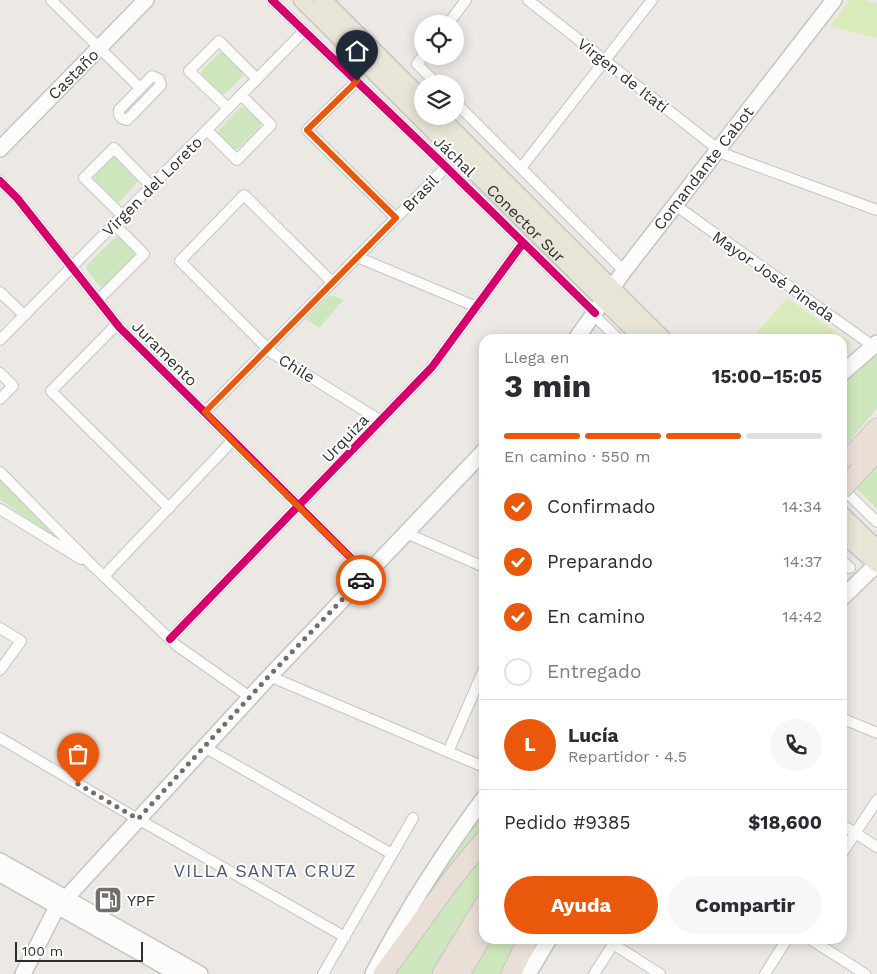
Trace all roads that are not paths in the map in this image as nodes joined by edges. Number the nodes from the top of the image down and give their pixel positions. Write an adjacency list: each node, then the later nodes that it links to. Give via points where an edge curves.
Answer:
1 (51, 0): 12 (street)
2 (146, 0): 12 (main road, Castaño)
3 (272, 0): 11 (street, Jáchal)
4 (302, 0): 41 (main road, Conector Sur)
5 (323, 0): 17 (main road)
6 (466, 0): 10 (street)
7 (528, 0): 13 (street, Virgen de Itatí)
8 (652, 0): 13 (street)
9 (834, 0): 24 (main road, Comandante Cabot)
10 (455, 15)
11 (304, 31): 14 (street, Virgen del Loreto); 15 (street, Jáchal)
12 (99, 48): 16 (street); 23 (main road, Castaño)
13 (605, 60): 24 (street, Virgen de Itatí); 26 (street)
14 (257, 79): 18 (street, Virgen del Loreto); 19 (street, via 219,41 189,71)
15 (357, 81): 25 (street, Jáchal); 32 (street, via 307,130)
16 (140, 88)
17 (414, 91)
18 (241, 95): 19 (street, Virgen del Loreto); 22 (street, via 271,125 237,160)
19 (228, 108): 22 (street, Virgen del Loreto)
20 (464, 111): 26 (street)
21 (448, 125): 41 (main road, Conector Sur)
22 (207, 130): 28 (street, Virgen del Loreto)
23 (0, 148)
24 (718, 150): 29 (main road, Comandante Cabot); 30 (street, Virgen de Itatí)
25 (446, 167): 32 (street, Brasil); 34 (street, Jáchal)
26 (521, 168): 37 (street)
27 (0, 181): 36 (street, Juramento)
28 (151, 186): 31 (street, Virgen del Loreto); 31 (street, via 114,148 84,178)
29 (675, 205): 37 (main road, Comandante Cabot); 50 (street, Mayor José Pineda)
30 (877, 210)
31 (123, 216): 33 (street, Virgen del Loreto)
32 (396, 218): 35 (street, Brasil)
33 (114, 224): 36 (street, Virgen del Loreto); 40 (street, via 144,254)
34 (524, 243): 41 (street, Jáchal); 42 (street, Urquiza)
35 (358, 257): 38 (street, Brasil); 42 (street)
36 (72, 267): 40 (street, Juramento); 43 (street, Virgen del Loreto)
37 (624, 272): 41 (main road, Comandante Cabot)
38 (332, 282): 51 (street, Brasil); 51 (street, Chile, via 244,195 180,261)
39 (0, 292): 43 (street)
40 (98, 300): 44 (street, Juramento)
41 (601, 304): 45 (main road, Comandante Cabot); 46 (street, Jáchal); 47 (main road, Conector Sur); 48 (main road, Conector Sur)
42 (477, 307): 56 (street, Urquiza, via 432,367)
43 (24, 315): 49 (street, Virgen del Loreto)
44 (117, 324): 55 (street, Juramento); 64 (street, via 51,391)
45 (580, 334)
46 (616, 334)
47 (638, 334)
48 (655, 334)
49 (0, 340)
50 (875, 344): 52 (main road)
51 (268, 348): 55 (street, Brasil); 56 (street, Chile)
52 (847, 369)
53 (0, 373): 54 (street, via 13,386)
54 (0, 399)
55 (205, 412): 58 (street, Juramento)
56 (381, 421): 63 (street, Urquiza)
57 (875, 435): 60 (highway)
58 (233, 440): 63 (street, Juramento); 64 (street)
59 (479, 456): 68 (main road)
60 (849, 466)
61 (0, 472): 74 (street)
62 (847, 494): 67 (street)
63 (299, 506): 76 (street, Juramento); 80 (street, Urquiza)
64 (169, 508): 77 (street)
65 (0, 509): 74 (street)
66 (847, 520): 70 (main road)
67 (877, 522)
68 (406, 533): 72 (street); 76 (main road)
69 (847, 537): 71 (main road)
70 (877, 549)
71 (877, 564): 78 (main road)
72 (479, 565)
73 (847, 565): 75 (street)
74 (93, 566): 77 (street)
75 (850, 568)
76 (367, 574): 82 (main road)
77 (104, 576): 80 (street)
78 (847, 593)
79 (0, 628): 81 (street, via 21,641)
80 (170, 639): 84 (street)
81 (0, 670)
82 (270, 676): 84 (main road); 89 (street)
83 (479, 681): 89 (street)
84 (250, 697): 88 (main road)
85 (847, 720): 86 (street)
86 (877, 733)
87 (0, 738): 94 (street)
88 (204, 747): 94 (main road); 100 (street)
89 (448, 752): 90 (street)
90 (479, 765)
91 (877, 800): 96 (street)
92 (479, 805): 117 (main road, via 403,920)
93 (413, 818): 100 (street)
94 (138, 819): 103 (main road); 105 (street)
95 (847, 828): 96 (street)
96 (856, 833): 98 (street); 99 (street)
97 (479, 846): 118 (highway)
98 (847, 846)
99 (877, 847)
100 (392, 854): 105 (street)
101 (0, 861): 103 (main road)
102 (0, 874): 103 (main road)
103 (62, 902): 113 (main road); 114 (main road); 115 (main road)
104 (479, 913): 119 (highway)
105 (345, 937): 116 (street)
106 (479, 942): 120 (highway)
107 (526, 944): 121 (highway)
108 (546, 944): 122 (main road)
109 (613, 944): 123 (street)
110 (619, 944): 124 (street)
111 (784, 944): 125 (street)
112 (818, 944): 126 (street)
113 (23, 974)
114 (178, 974)
115 (200, 974)
116 (323, 974)
117 (373, 974)
118 (383, 974)
119 (442, 974)
120 (460, 974)
121 (511, 974)
122 (528, 974)
123 (594, 974)
124 (660, 974)
125 (764, 974)
126 (865, 974)

